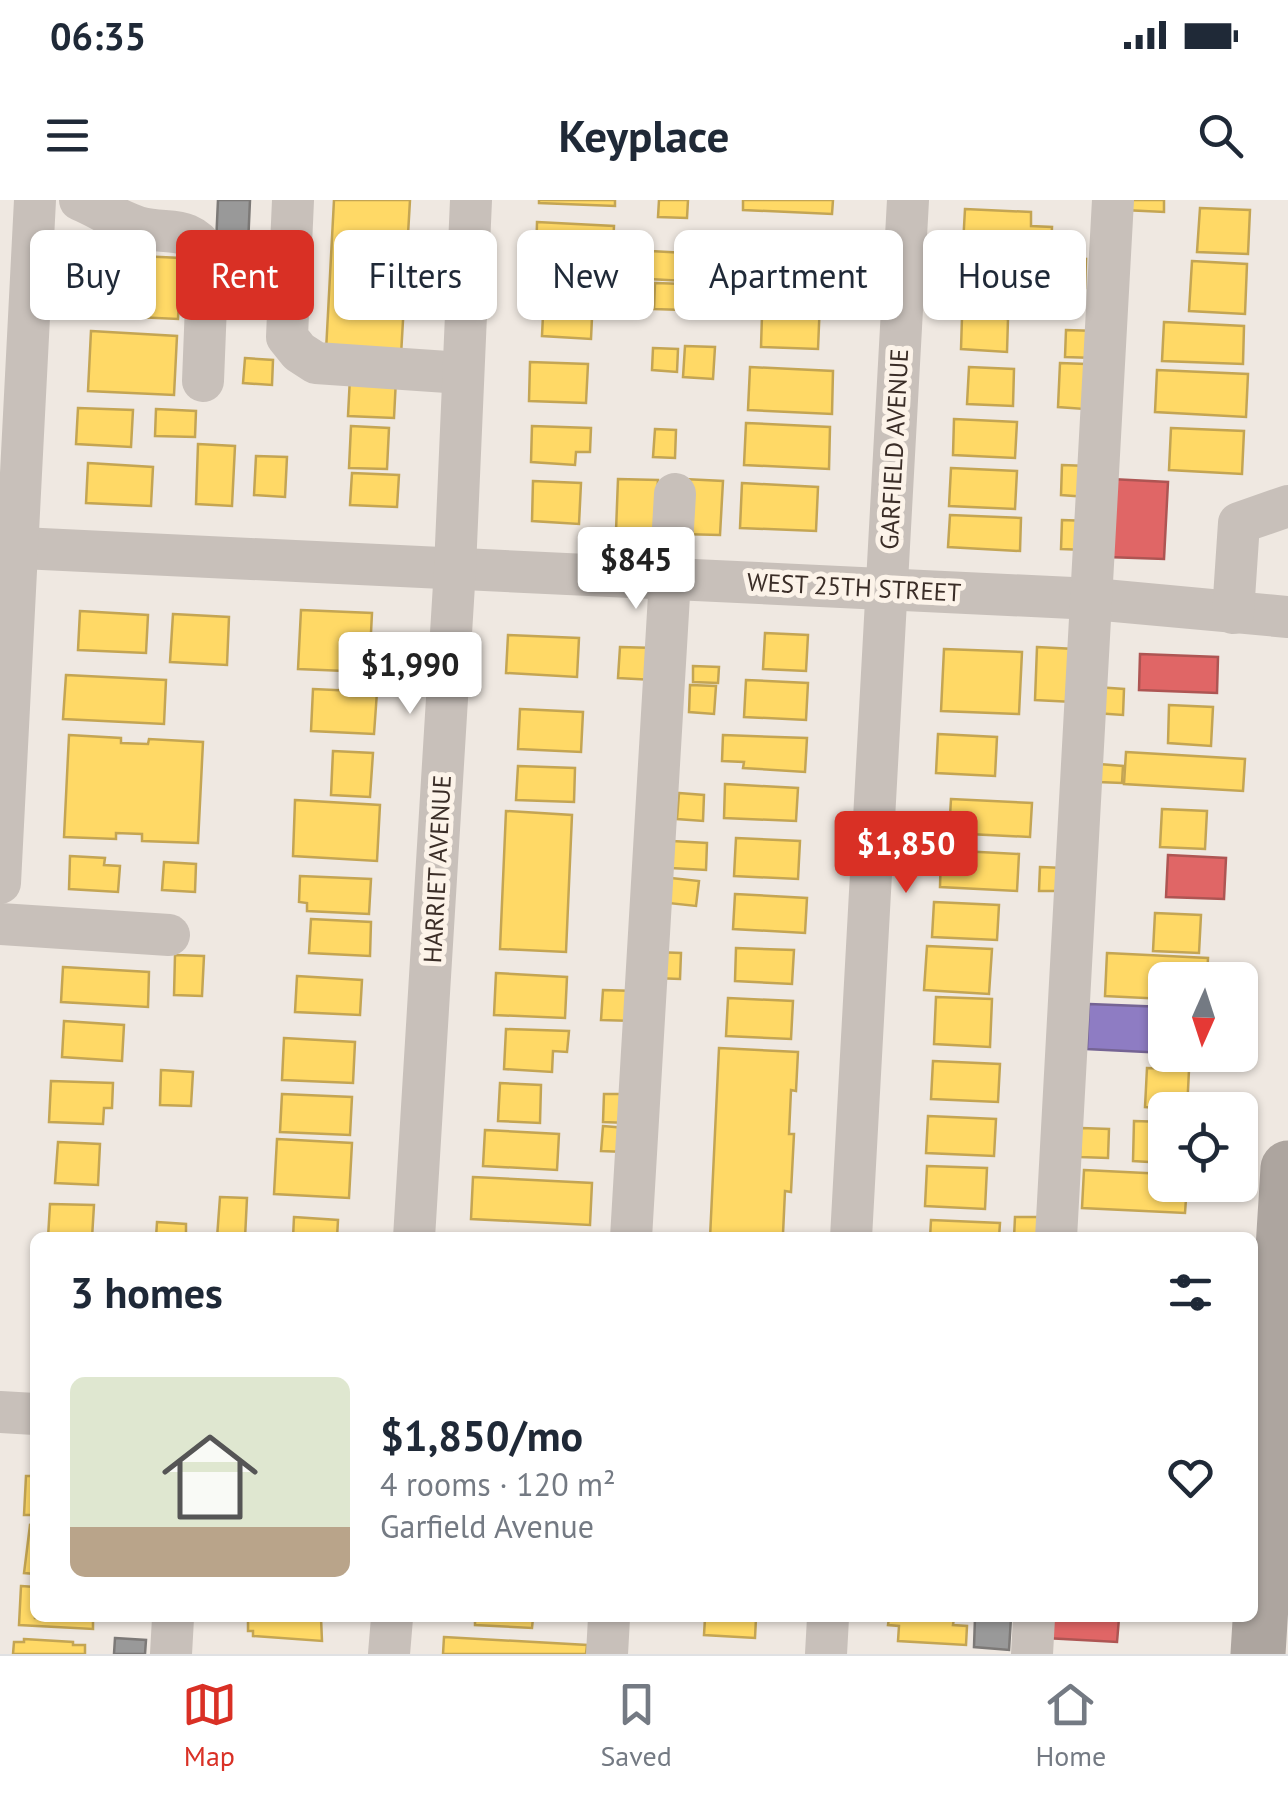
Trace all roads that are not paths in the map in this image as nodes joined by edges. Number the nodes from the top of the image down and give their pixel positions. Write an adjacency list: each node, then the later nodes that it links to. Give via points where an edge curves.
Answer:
1 (35, 200): 11 (street)
2 (80, 200): 8 (street, via 137,227 199,240 208,254)
3 (293, 200): 7 (street, via 286,337 299,352 316,363)
4 (472, 200): 7 (street, HARRIET AVENUE)
5 (908, 200): 14 (street, GARFIELD AVENUE)
6 (1114, 200): 15 (street)
7 (462, 373): 12 (street, HARRIET AVENUE)
8 (203, 382)
9 (675, 494): 13 (street)
10 (1288, 506): 16 (street, via 1239,523)
11 (8, 548): 12 (street, WEST 25TH STREET); 18 (street)
12 (455, 568): 13 (street, WEST 25TH STREET); 22 (street, HARRIET AVENUE)
13 (671, 577): 14 (street, WEST 25TH STREET); 23 (street)
14 (886, 588): 15 (street, WEST 25TH STREET); 24 (street, GARFIELD AVENUE)
15 (1092, 600): 16 (street, WEST 25TH STREET); 25 (street)
16 (1233, 613): 17 (street, WEST 25TH STREET)
17 (1288, 617)
18 (0, 883)
19 (0, 924): 20 (street)
20 (169, 935)
21 (1288, 1168): 28 (main road)
22 (414, 1232)
23 (631, 1232)
24 (851, 1232)
25 (1056, 1232)
26 (0, 1412): 27 (street)
27 (30, 1414)
28 (1270, 1474): 39 (main road)
29 (173, 1622): 34 (street)
30 (392, 1622): 35 (street)
31 (609, 1622): 36 (street)
32 (828, 1622): 37 (street)
33 (1034, 1622): 38 (street)
34 (171, 1654)
35 (390, 1654)
36 (608, 1654)
37 (826, 1654)
38 (1032, 1654)
39 (1258, 1654)

